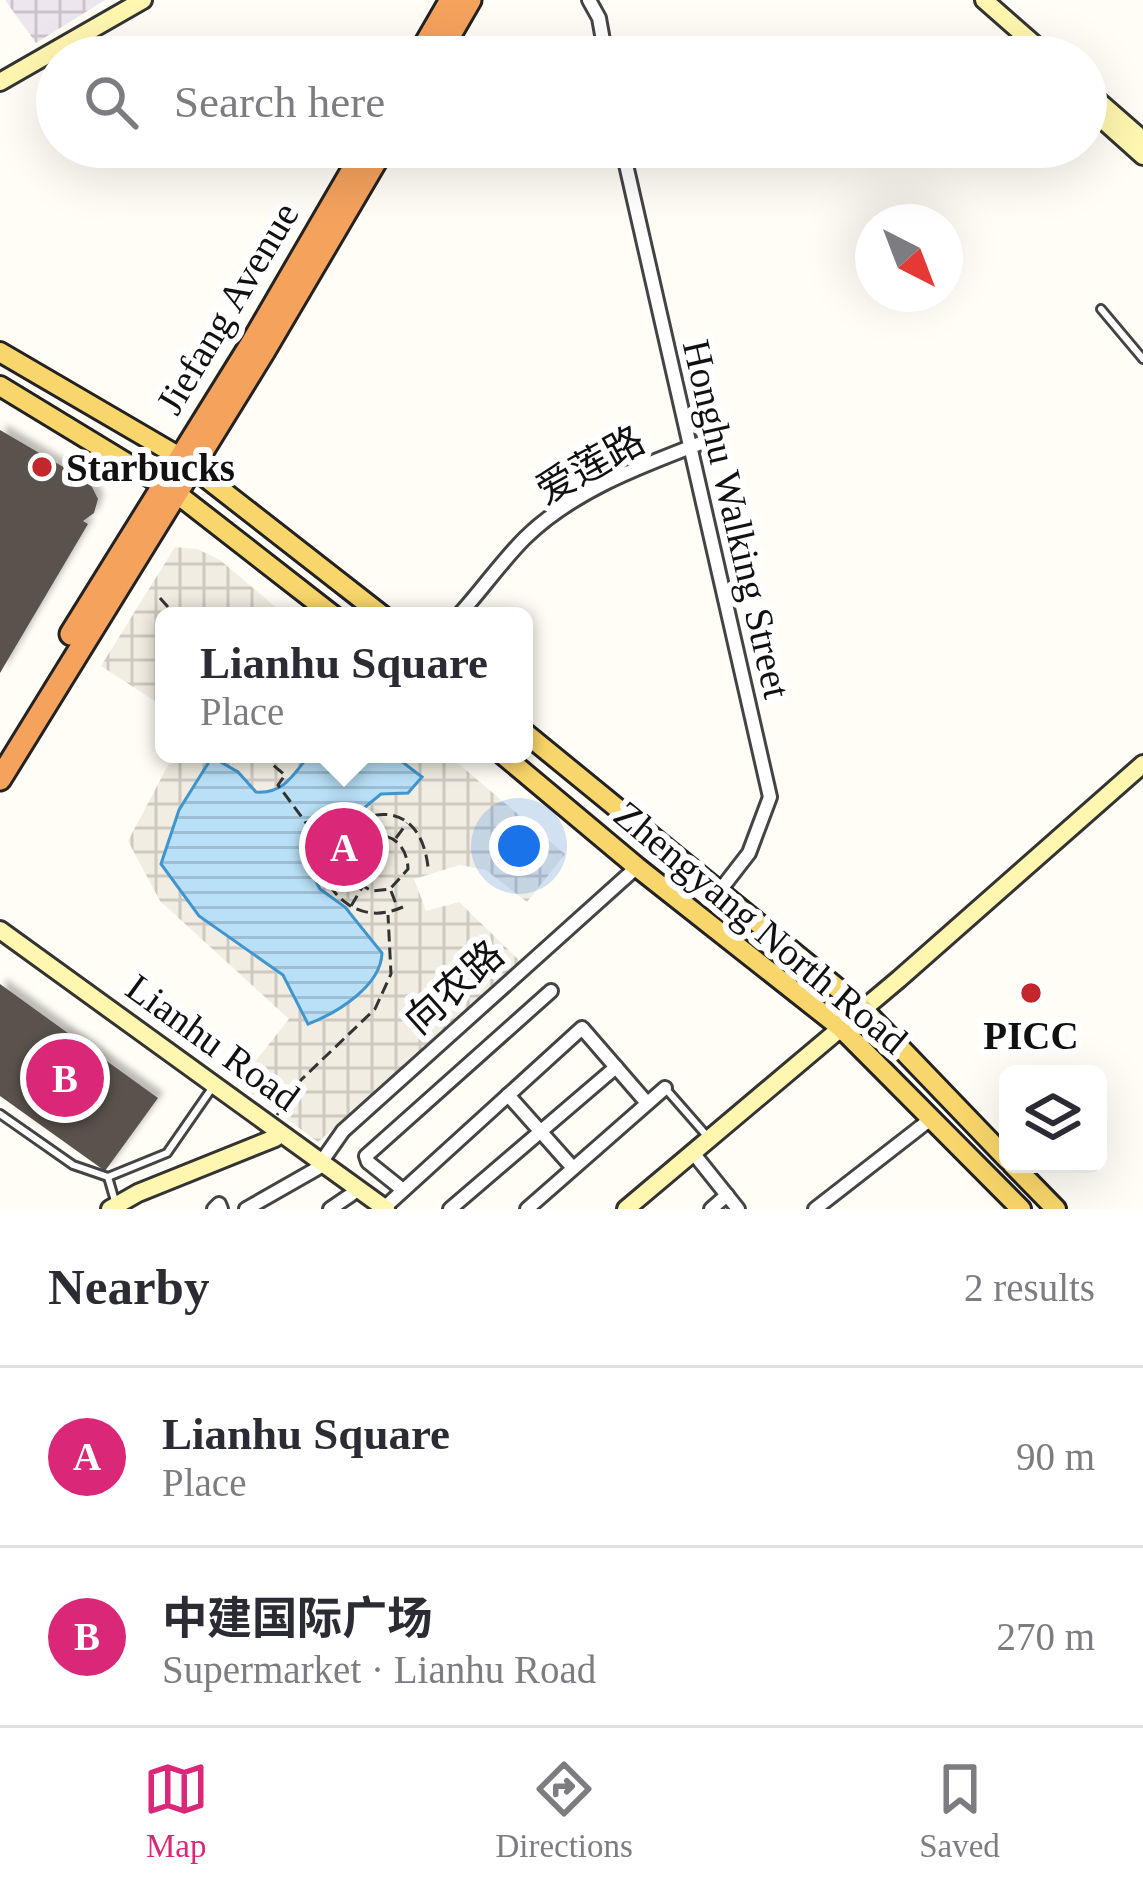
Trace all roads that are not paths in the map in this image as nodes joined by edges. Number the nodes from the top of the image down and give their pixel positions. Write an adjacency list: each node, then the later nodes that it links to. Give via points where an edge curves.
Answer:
1 (143, 0): 8 (street)
2 (156, 0): 9 (street)
3 (451, 0): 10 (highway)
4 (470, 0): 11 (highway)
5 (589, 0): 12 (street)
6 (969, 0): 13 (street)
7 (984, 0): 14 (street)
8 (83, 36)
9 (93, 36)
10 (430, 36)
11 (449, 36)
12 (602, 36)
13 (1009, 36)
14 (1025, 36)
15 (36, 64): 17 (street)
16 (36, 68): 17 (street)
17 (0, 86)
18 (1107, 108): 20 (street)
19 (1107, 124): 21 (street)
20 (1143, 140)
21 (1143, 156)
22 (353, 168): 31 (highway, Jiefang Avenue)
23 (371, 168): 31 (highway, Jiefang Avenue)
24 (627, 168): 30 (street, Honghu Walking Street)
25 (1101, 309): 27 (lane)
26 (0, 352): 31 (main road)
27 (1143, 359)
28 (0, 386): 32 (main road)
29 (714, 438): 30 (street, 爱莲路)
30 (689, 448): 35 (street, 爱莲路, via 565,506 526,537); 43 (street, Honghu Walking Street, via 770,797 749,853)
31 (185, 462): 32 (highway, Jiefang Avenue); 34 (main road)
32 (169, 488): 33 (main road); 37 (highway, Jiefang Avenue); 41 (highway, Jiefang Avenue)
33 (322, 607)
34 (371, 607)
35 (466, 607)
36 (533, 739): 43 (main road, Zhengyang North Road)
37 (0, 752)
38 (513, 763): 42 (main road, Zhengyang North Road)
39 (1143, 764): 47 (street)
40 (1143, 776): 47 (street)
41 (0, 779)
42 (637, 868): 48 (main road, Zhengyang North Road); 61 (street, 向农路, via 343,1131)
43 (718, 893): 47 (main road, Zhengyang North Road)
44 (0, 930): 56 (street, Lianhu Road)
45 (0, 941): 51 (street, Lianhu Road)
46 (551, 992): 65 (street, via 366,1156)
47 (866, 1012): 48 (street); 59 (main road, Zhengyang North Road)
48 (844, 1031): 55 (main road, Zhengyang North Road); 58 (street); 60 (street)
49 (616, 1066): 52 (street, via 582,1028); 53 (street); 57 (street)
50 (665, 1088): 53 (street); 58 (lane)
51 (210, 1091): 56 (street, Lianhu Road); 64 (lane, via 167,1153)
52 (508, 1095): 57 (street); 65 (street)
53 (647, 1103): 62 (street)
54 (0, 1114): 64 (lane, via 73,1165)
55 (932, 1118): 79 (street); 80 (main road, Zhengyang North Road)
56 (273, 1131): 61 (street, Lianhu Road); 68 (street)
57 (540, 1131): 62 (street); 73 (street)
58 (710, 1138): 75 (street)
59 (999, 1151)
60 (698, 1159): 67 (street); 76 (street)
61 (320, 1164): 66 (street, Lianhu Road); 69 (street, Lianhu Road); 70 (street, 向农路)
62 (574, 1168): 74 (street)
63 (1021, 1173): 81 (main road, Zhengyang North Road)
64 (108, 1177): 68 (lane)
65 (404, 1190): 69 (street)
66 (352, 1194): 71 (street); 72 (street, Lianhu Road)
67 (727, 1195): 77 (street); 78 (street)
68 (113, 1207)
69 (385, 1208)
70 (246, 1209)
71 (330, 1209)
72 (372, 1209)
73 (450, 1209)
74 (526, 1209)
75 (626, 1209)
76 (638, 1209)
77 (711, 1209)
78 (738, 1209)
79 (815, 1209)
80 (1021, 1209)
81 (1056, 1209)

